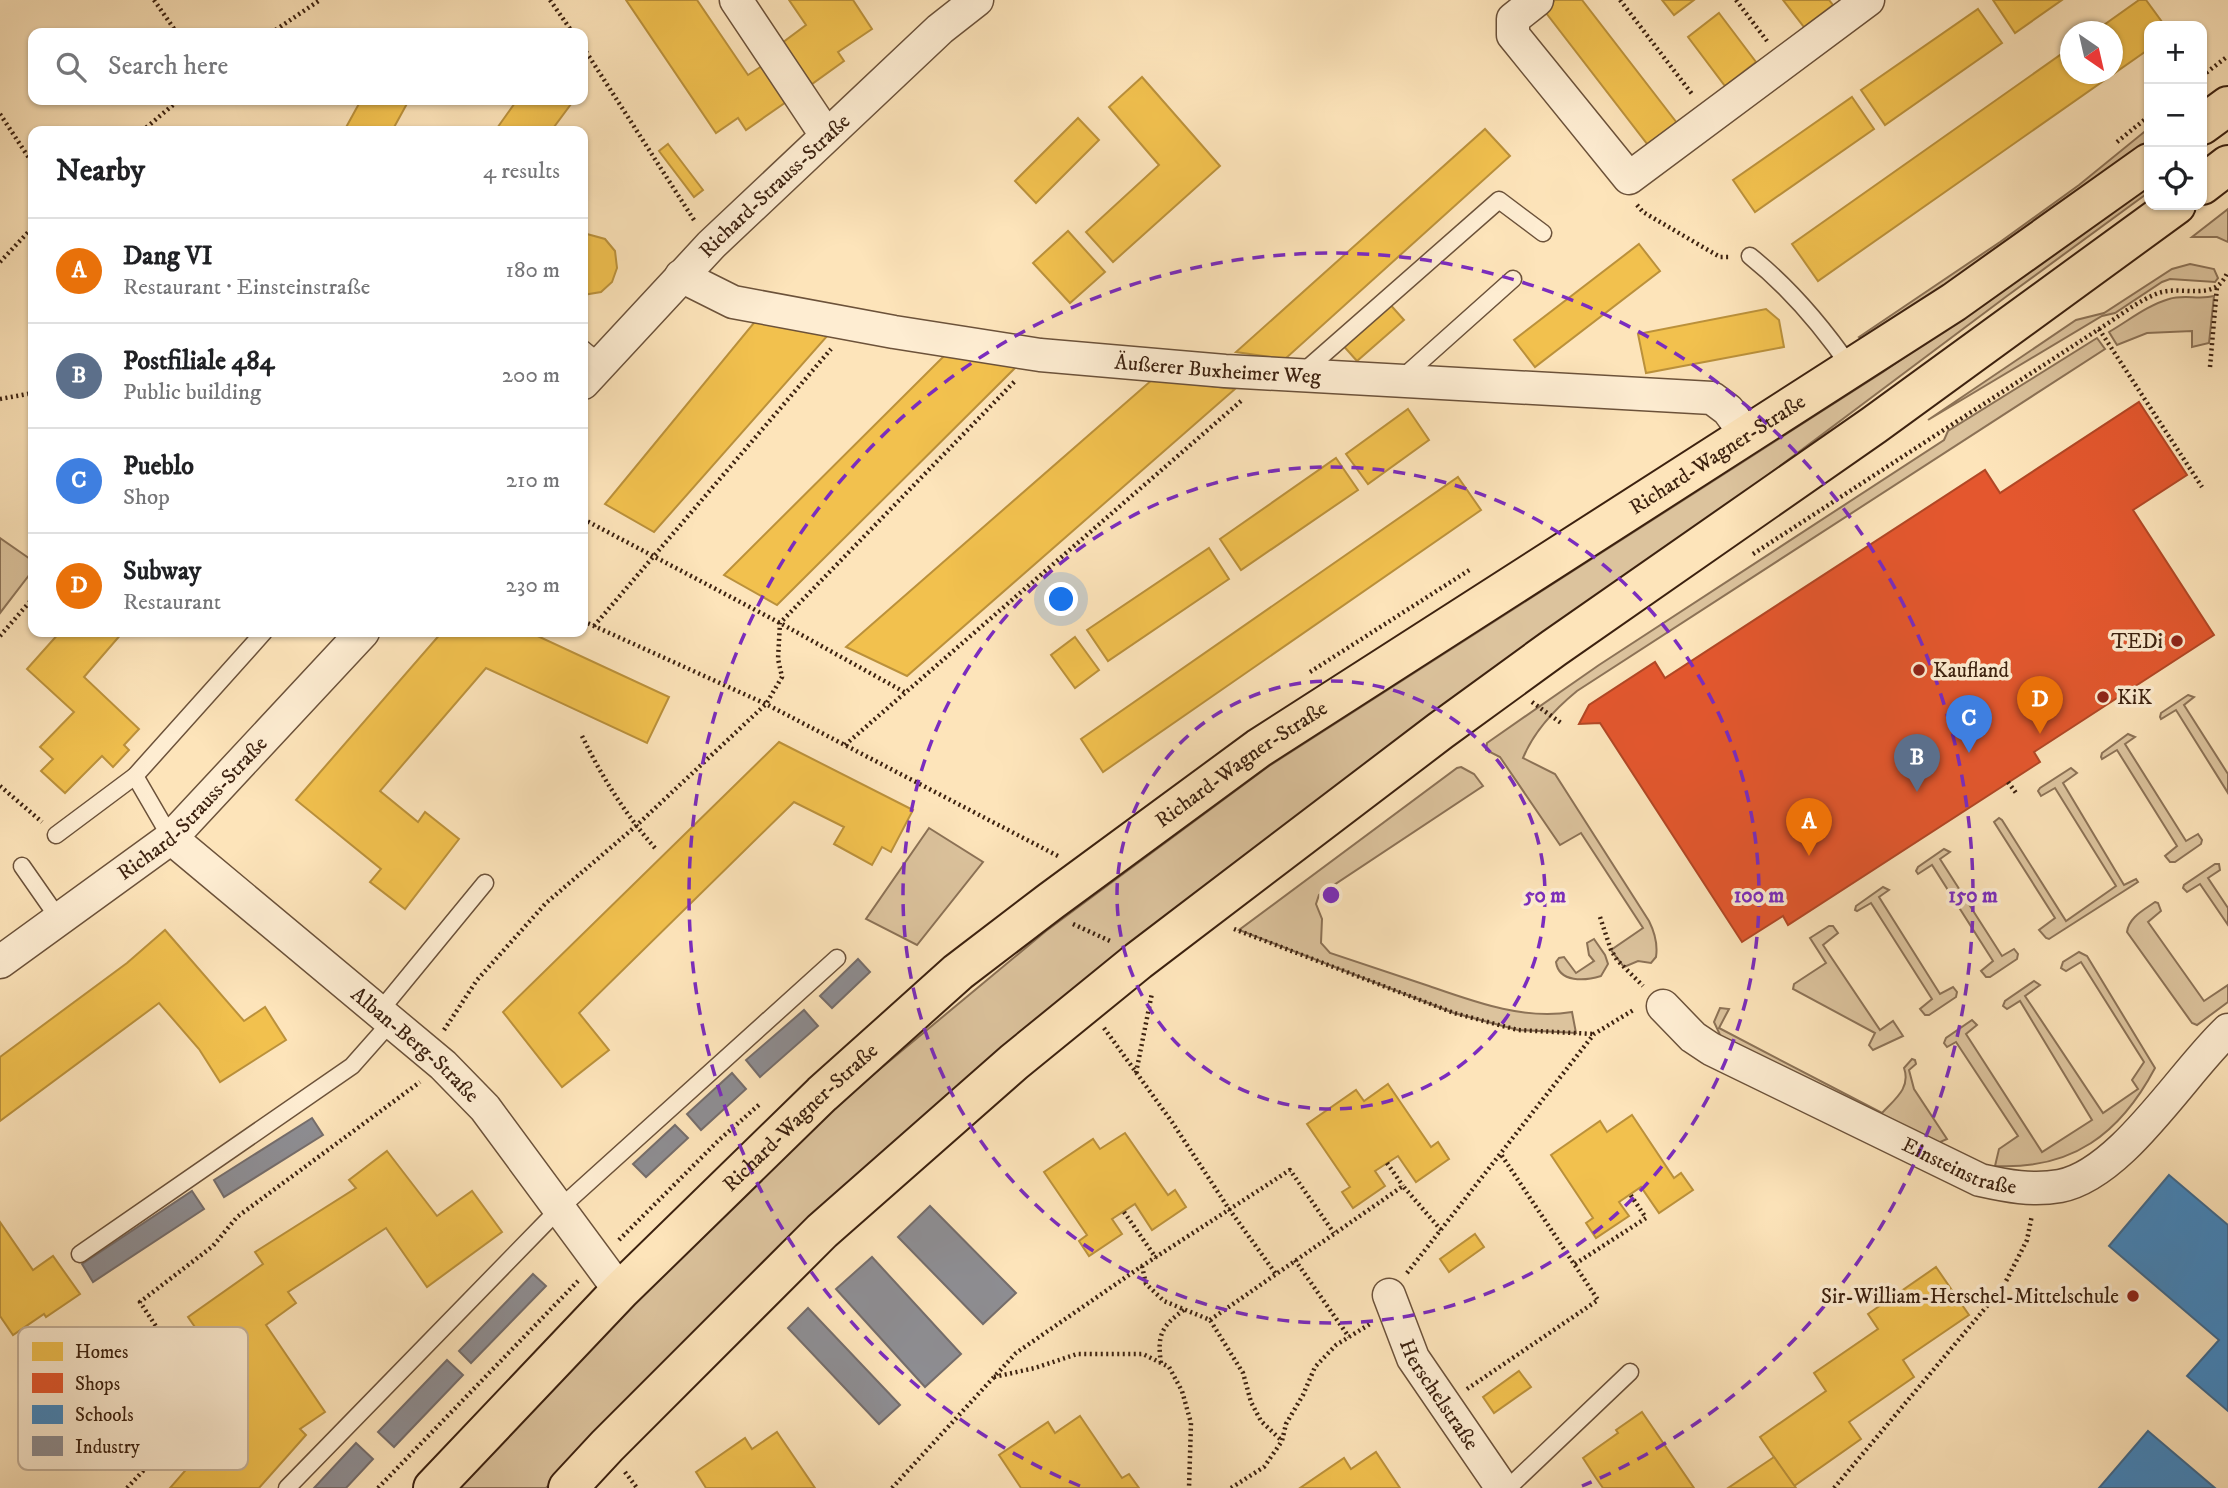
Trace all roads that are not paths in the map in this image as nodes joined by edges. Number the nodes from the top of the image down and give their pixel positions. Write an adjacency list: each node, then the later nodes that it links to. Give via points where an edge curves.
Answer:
1 (736, 0): 7 (street)
2 (978, 0): 7 (street, Richard-Strauss-Straße, via 940,29)
3 (1537, 0): 4 (street, via 1513,19 1513,35 1629,178)
4 (1868, 0)
5 (2228, 106): 6 (main road)
6 (2207, 121)
7 (826, 135): 14 (street, Richard-Strauss-Straße)
8 (2228, 165): 10 (main road)
9 (2144, 167): 17 (main road, Richard-Wagner-Straße, via 1965,294)
10 (2207, 181)
11 (2168, 210): 41 (main road, via 1874,425 1440,731 1138,961 993,1080 822,1231)
12 (1543, 233): 18 (lane, via 1499,200)
13 (1750, 256): 17 (lane, via 1810,313)
14 (681, 276): 16 (street, Richard-Strauss-Straße); 18 (street, Äußerer Buxheimer Weg, via 733,302 1040,355)
15 (1513, 279): 19 (lane)
16 (589, 365)
17 (1851, 368): 20 (main road, Richard-Wagner-Straße)
18 (1286, 375): 19 (street, Äußerer Buxheimer Weg)
19 (1399, 381): 20 (street, Äußerer Buxheimer Weg, via 1712,398 1728,410)
20 (1746, 436): 36 (main road, Richard-Wagner-Straße, via 1259,748 1051,901 885,1035)
21 (260, 637): 23 (lane)
22 (358, 637): 25 (street, Richard-Strauss-Straße)
23 (135, 776): 24 (lane); 25 (lane)
24 (56, 835)
25 (171, 838): 28 (street, Richard-Strauss-Straße); 32 (street, Alban-Berg-Straße)
26 (22, 866): 28 (lane)
27 (485, 883): 32 (lane)
28 (59, 919): 30 (street, Richard-Strauss-Straße)
29 (837, 958): 34 (lane)
30 (0, 962)
31 (1652, 1006): 33 (street, Einsteinstraße, via 1711,1049 1980,1180 2020,1189 2062,1185 2093,1171 2124,1146)
32 (385, 1017): 34 (street, Alban-Berg-Straße, via 485,1108); 35 (lane, via 352,1066)
33 (2228, 1030)
34 (560, 1208): 36 (street, Alban-Berg-Straße); 39 (lane)
35 (80, 1254)
36 (620, 1291): 40 (main road, Richard-Wagner-Straße)
37 (1392, 1303): 42 (street, Herschelstraße, via 1413,1358)
38 (1630, 1373): 43 (lane)
39 (287, 1488)
40 (433, 1488)
41 (568, 1488)
42 (1502, 1488)
43 (1508, 1488)

